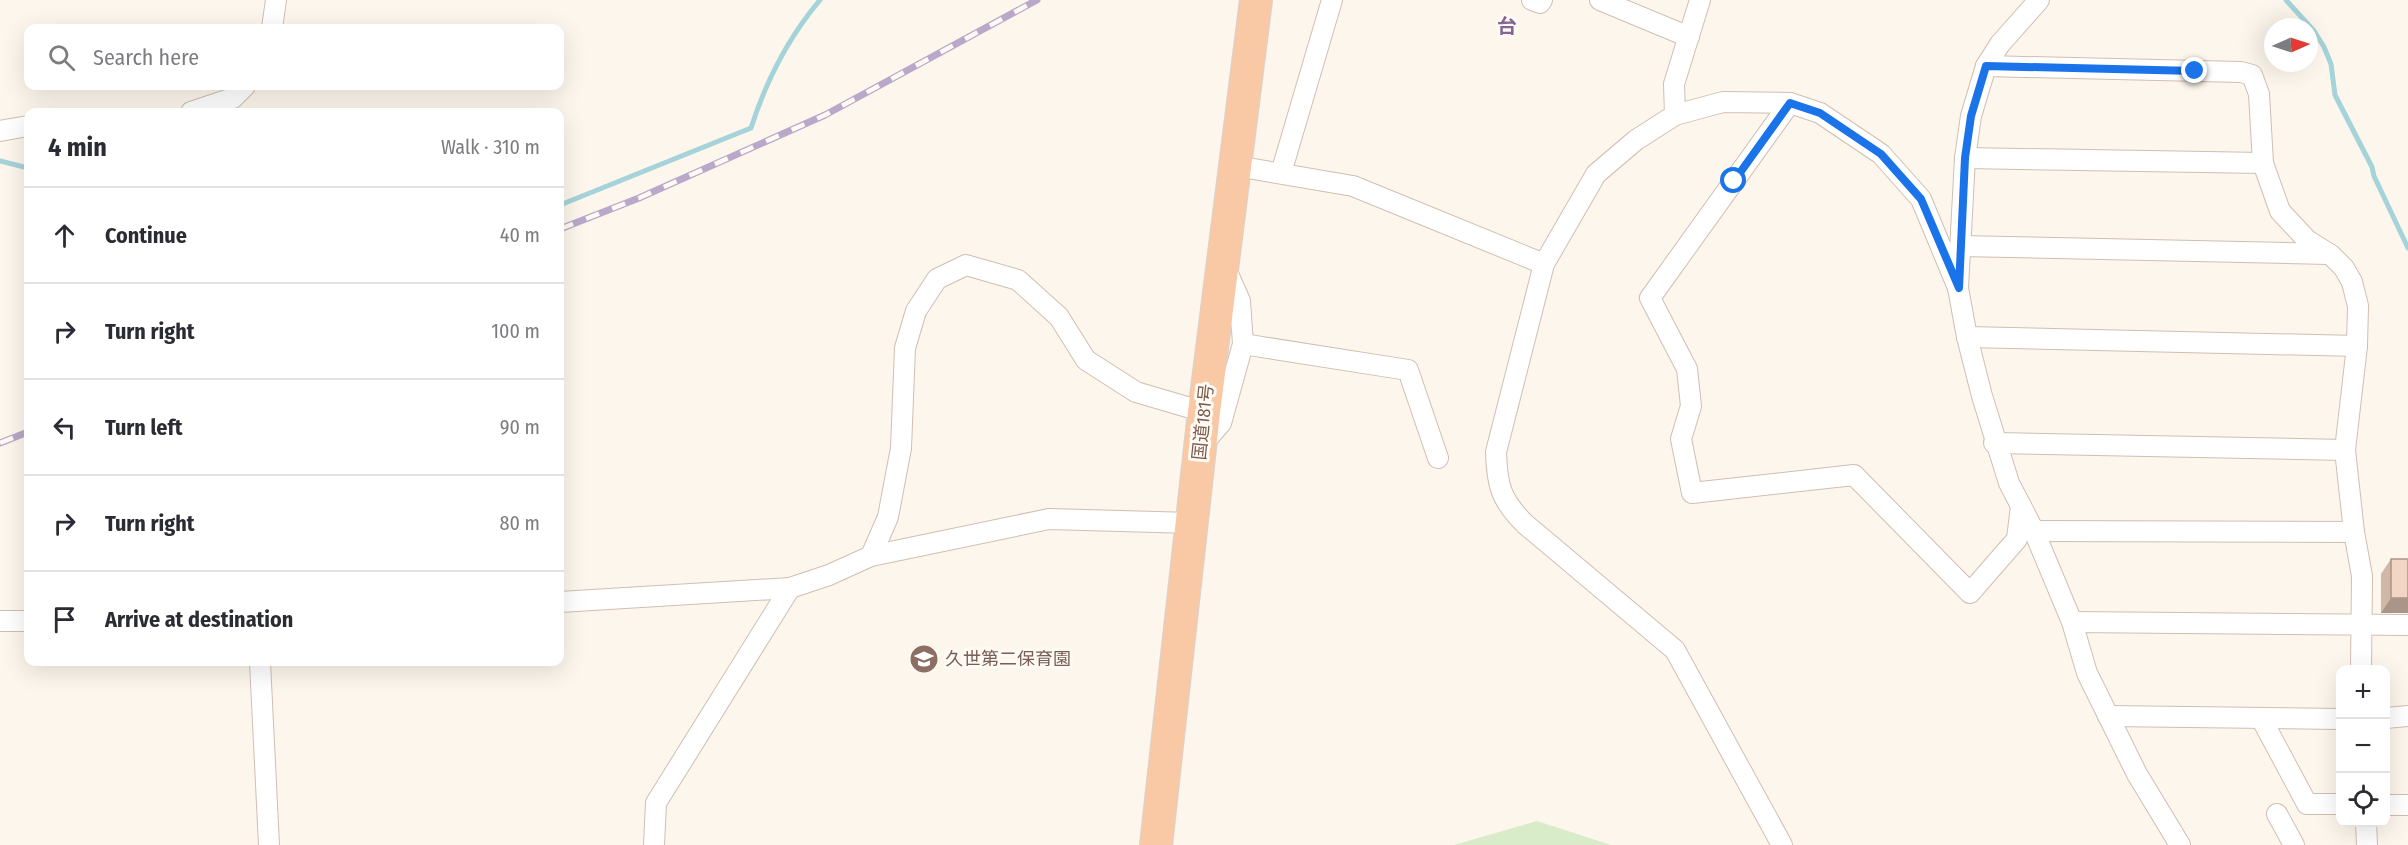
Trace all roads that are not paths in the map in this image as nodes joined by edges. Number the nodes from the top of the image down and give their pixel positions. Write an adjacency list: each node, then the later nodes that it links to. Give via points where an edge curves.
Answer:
1 (276, 0): 9 (street)
2 (1256, 0): 20 (highway, 国道181号)
3 (1332, 0): 21 (street)
4 (1532, 0): 5 (street)
5 (1542, 0)
6 (1600, 0): 10 (street)
7 (1700, 0): 10 (street)
8 (2039, 0): 11 (street)
9 (273, 24)
10 (1689, 36): 15 (street, via 1674,84)
11 (1986, 66): 18 (street, via 1971,116); 19 (street, via 2252,75 2259,94)
12 (241, 90): 14 (street, via 233,98)
13 (1790, 103): 15 (street, via 1723,102); 26 (street, via 1820,113 1881,154 1921,199); 35 (street, via 1650,298 1687,369 1691,406 1681,439 1692,493 1854,476 1970,593 2017,539)
14 (203, 108)
15 (1675, 115): 25 (street, via 1636,140 1596,174)
16 (24, 127): 17 (street)
17 (0, 131)
18 (1965, 158): 19 (street); 22 (street)
19 (2263, 163): 23 (street, via 2280,212 2307,240)
20 (1236, 166): 21 (street); 24 (highway, 国道181号)
21 (1281, 173): 25 (street, via 1353,186)
22 (1960, 246): 23 (street); 26 (street)
23 (2331, 255): 29 (street, via 2352,282 2358,306)
24 (1223, 262): 28 (street, via 1240,301); 30 (highway, 国道181号)
25 (1544, 264): 62 (street, via 1496,452 1497,479 1506,506 1675,650)
26 (1959, 288): 27 (street)
27 (1967, 337): 29 (street); 31 (street)
28 (1243, 344): 32 (street, via 1221,423); 34 (street, via 1408,370)
29 (2357, 346): 33 (street)
30 (1203, 412): 32 (highway, 国道181号); 39 (street, via 1136,392 1086,360 1059,317 1018,280 966,265 937,279 916,311 905,348 904,414 897,471 888,517)
31 (1994, 443): 33 (street); 35 (street)
32 (1200, 446): 36 (highway, 国道181号)
33 (2345, 450): 38 (street)
34 (1438, 459)
35 (2021, 506): 37 (street)
36 (1192, 523): 39 (street, via 1049,519); 61 (highway, 国道181号)
37 (2034, 531): 38 (street); 44 (street)
38 (2354, 532): 46 (street, via 2362,576)
39 (871, 556): 40 (street)
40 (790, 588): 41 (street); 60 (street, via 656,803)
41 (564, 603)
42 (0, 621): 43 (street)
43 (24, 621)
44 (2072, 622): 46 (street); 49 (street, via 2087,673)
45 (2408, 625): 46 (street)
46 (2361, 626): 47 (street)
47 (2361, 665)
48 (260, 666): 59 (street)
49 (2108, 716): 52 (street); 63 (street)
50 (2408, 716): 51 (street)
51 (2390, 717)
52 (2261, 718): 53 (street); 54 (street, via 2307,804)
53 (2336, 719)
54 (2336, 804)
55 (2390, 805): 56 (street)
56 (2408, 805)
57 (2277, 814): 64 (street)
58 (2366, 827): 65 (street)
59 (269, 845)
60 (654, 845)
61 (1156, 845)
62 (1782, 845)
63 (2180, 845)
64 (2294, 845)
65 (2367, 845)

